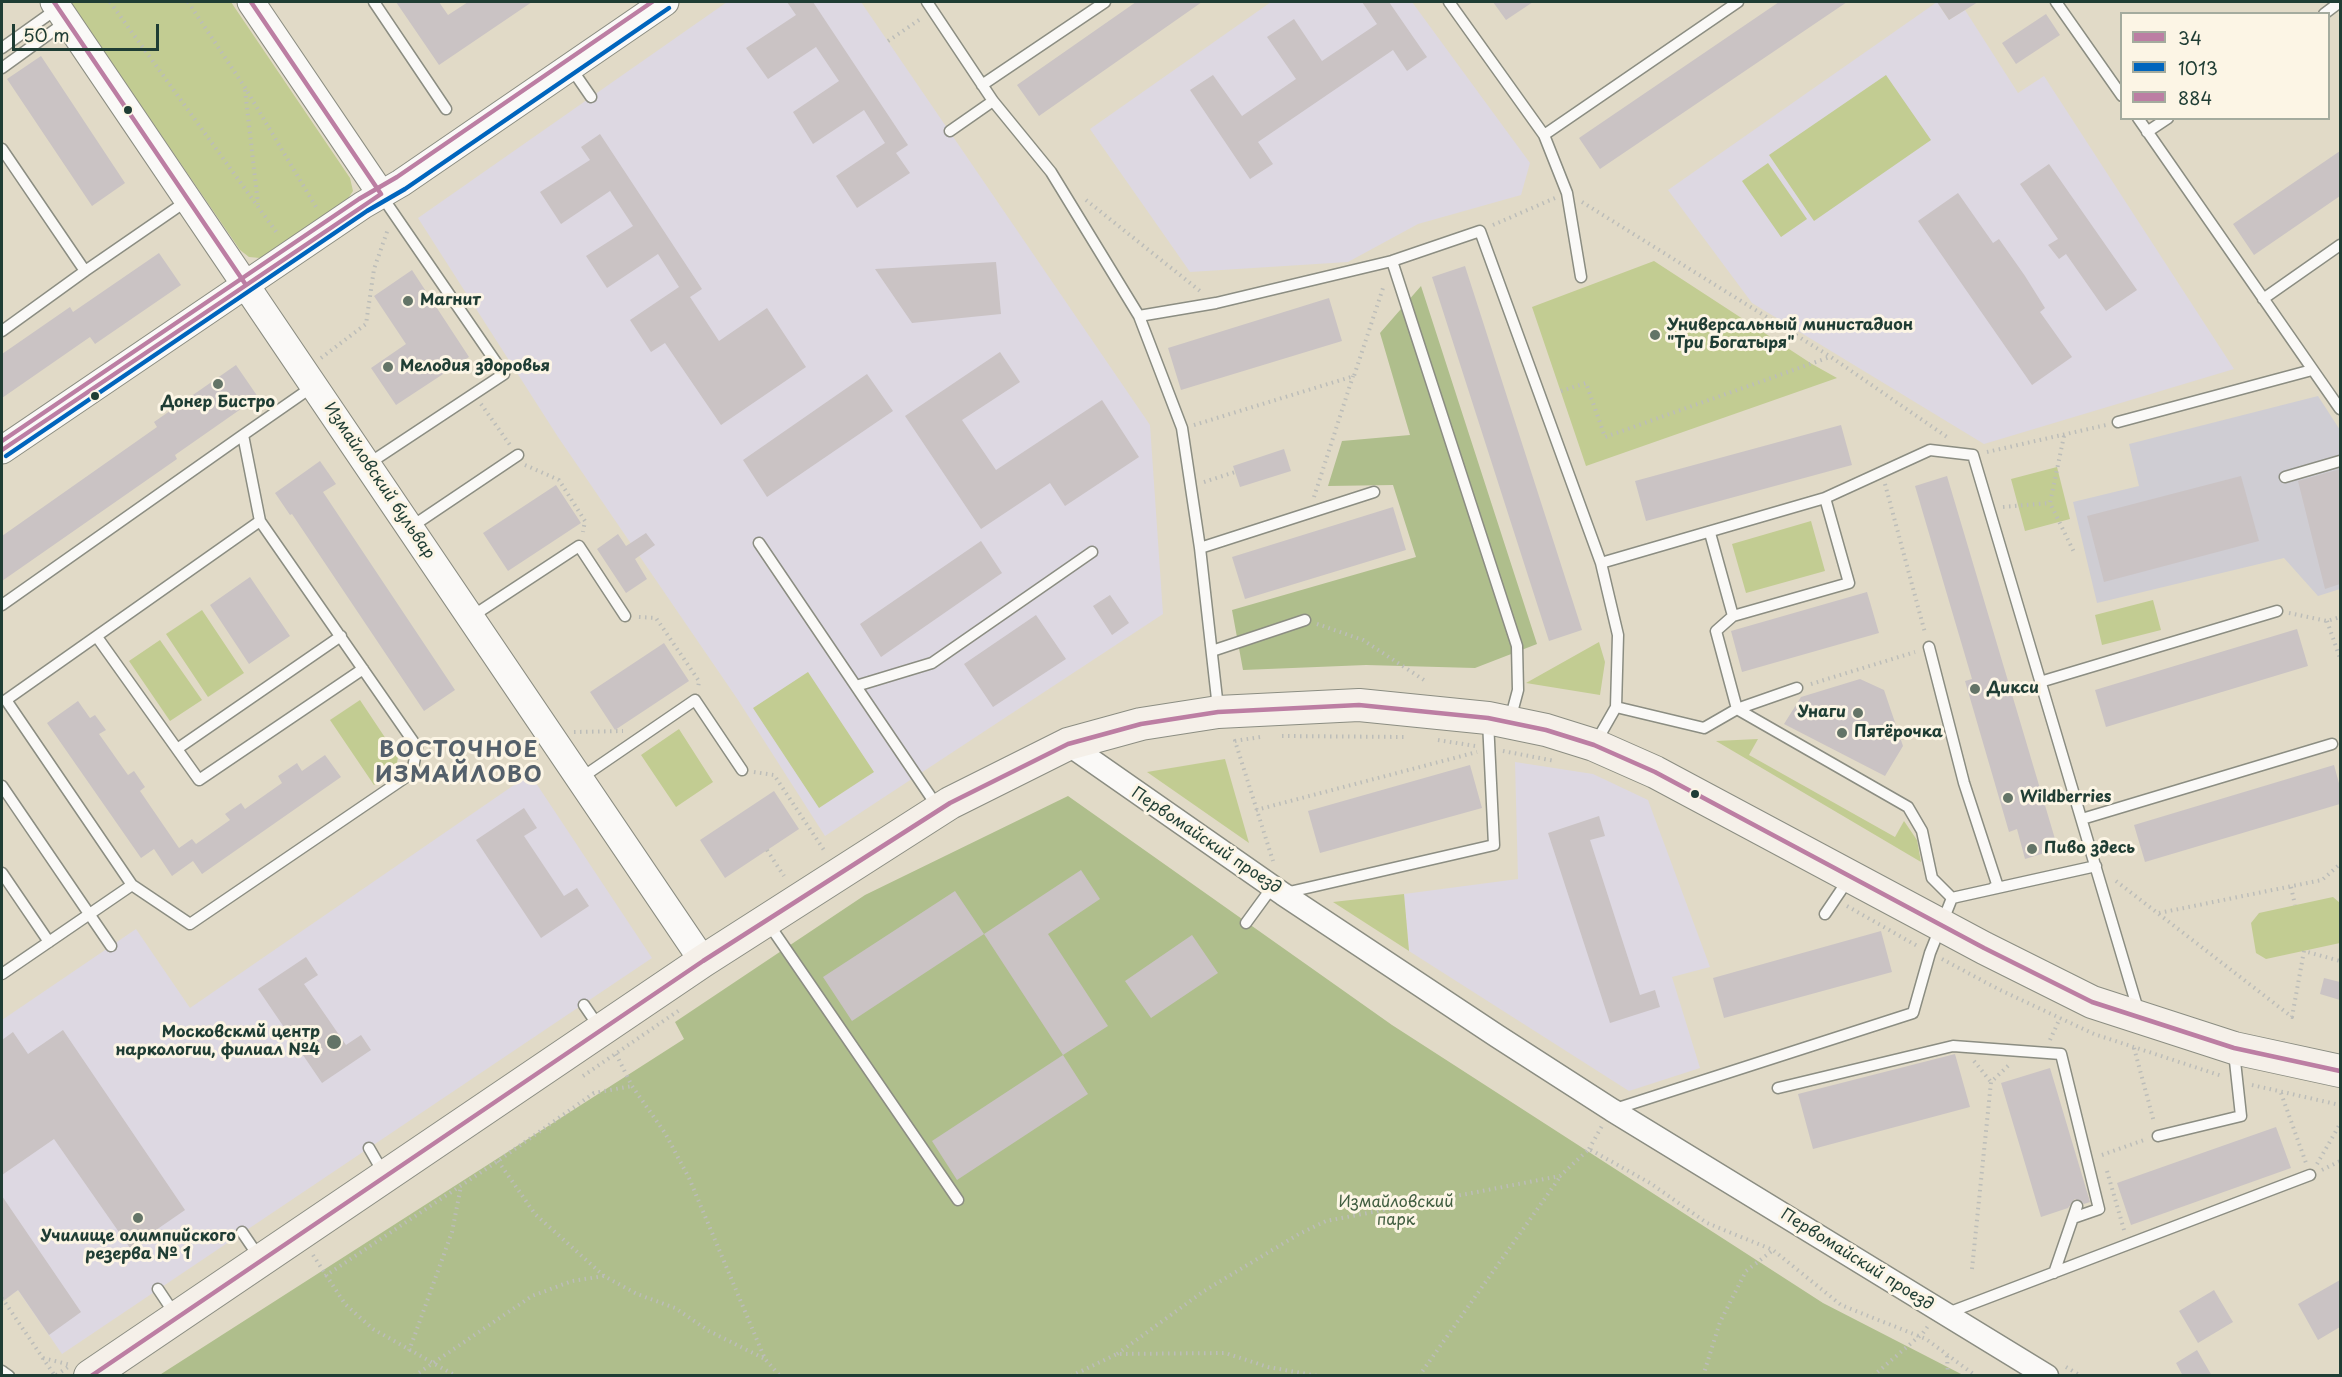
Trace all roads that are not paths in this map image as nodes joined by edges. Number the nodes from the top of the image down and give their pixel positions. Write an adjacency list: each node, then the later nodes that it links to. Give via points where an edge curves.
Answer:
1 (374, 2): 19 (lane)
2 (665, 2): 14 (street)
3 (1105, 2): 15 (lane)
4 (1449, 2): 24 (lane)
5 (1738, 2): 24 (lane)
6 (2056, 2): 16 (lane)
7 (2340, 2): 11 (lane)
8 (254, 3): 27 (street)
9 (930, 6): 15 (lane)
10 (60, 10): 12 (lane); 13 (lane); 26 (street, Измайловский бульвар)
11 (2327, 12)
12 (2, 48)
13 (2, 68)
14 (571, 68): 17 (lane); 27 (street)
15 (982, 85): 18 (lane)
16 (2120, 95)
17 (591, 97)
18 (993, 101): 22 (lane); 34 (lane, via 1051,172)
19 (446, 109)
20 (2139, 120): 23 (lane)
21 (2165, 120): 23 (lane)
22 (950, 131)
23 (2147, 132): 33 (lane)
24 (1544, 135): 31 (lane, via 1568,193)
25 (2, 149): 30 (lane)
26 (189, 200): 30 (lane); 32 (street, Измайловский бульвар)
27 (387, 203): 32 (street); 44 (lane, via 504,374)
28 (2340, 245): 33 (lane)
29 (1392, 261): 34 (lane, via 1216,303); 54 (lane, via 1480,231); 73 (lane, via 1517,646 1518,690)
30 (85, 271): 35 (lane)
31 (1581, 277)
32 (246, 285): 37 (street, Измайловский бульвар); 41 (street)
33 (2263, 299): 36 (lane)
34 (1139, 316): 52 (lane, via 1182,429)
35 (2, 331)
36 (2312, 370): 38 (lane); 39 (lane)
37 (316, 373): 40 (lane); 44 (street, Измайловский бульвар)
38 (2340, 409)
39 (2118, 422)
40 (243, 435): 48 (lane); 55 (lane)
41 (2, 450)
42 (518, 456): 49 (lane)
43 (2340, 461): 45 (lane)
44 (367, 465): 49 (street, Измайловский бульвар)
45 (2285, 477)
46 (1374, 492): 52 (lane)
47 (1825, 498): 50 (lane); 58 (lane, via 1849,584); 66 (lane, via 1930,450 1973,455)
48 (260, 521): 61 (lane); 62 (lane)
49 (410, 527): 59 (street, Измайловский бульвар)
50 (1710, 533): 54 (lane); 58 (lane)
51 (759, 543): 67 (lane)
52 (1200, 548): 64 (lane)
53 (1092, 552): 67 (lane, via 932,663)
54 (1601, 563): 70 (lane, via 1618,635)
55 (2, 605)
56 (2277, 610): 66 (lane)
57 (625, 616): 59 (lane, via 579,546)
58 (1733, 616): 71 (lane, via 1716,631)
59 (471, 617): 79 (street, Измайловский бульвар)
60 (1305, 620): 64 (lane)
61 (341, 636): 65 (lane); 77 (lane)
62 (98, 637): 69 (lane); 77 (lane)
63 (1929, 647): 86 (lane, via 1964,783)
64 (1212, 651): 72 (lane)
65 (363, 669): 77 (lane, via 199,780); 85 (lane, via 417,747 412,773 190,924)
66 (2040, 682): 82 (lane)
67 (856, 686): 81 (lane)
68 (1797, 688): 71 (lane)
69 (4, 698): 85 (lane)
70 (1616, 707): 71 (lane, via 1704,728); 76 (lane)
71 (1737, 709): 89 (lane, via 1908,807 1922,831 1932,878)
72 (1218, 712): 73 (main road, via 1359,705); 74 (main road, via 1141,724)
73 (1499, 720): 76 (main road); 88 (lane, via 1489,749 1494,844)
74 (1068, 744): 81 (main road); 88 (street, Первомайский проезд)
75 (2332, 744): 82 (lane)
76 (1594, 745): 87 (main road, via 1655,772)
77 (177, 748)
78 (742, 770): 79 (lane, via 695,700)
79 (580, 778): 96 (street, Измайловский бульвар)
80 (2, 786): 90 (lane)
81 (939, 810): 92 (main road)
82 (2082, 819): 83 (lane)
83 (2096, 866): 86 (lane); 99 (lane)
84 (2, 873): 94 (lane)
85 (132, 885): 90 (lane)
86 (1998, 887): 89 (lane)
87 (1843, 888): 89 (main road); 91 (lane)
88 (1278, 890): 93 (lane); 104 (street, Первомайский проезд)
89 (1947, 911): 99 (main road); 104 (lane, via 1913,1014)
90 (89, 915): 94 (lane); 95 (lane)
91 (1825, 915)
92 (765, 920): 96 (main road); 109 (lane)
93 (1246, 923)
94 (49, 942): 97 (lane)
95 (111, 946)
96 (703, 961): 100 (main road)
97 (2, 974)
98 (584, 1005): 100 (lane)
99 (2137, 1033): 101 (main road)
100 (609, 1042): 108 (main road)
101 (2234, 1048): 102 (main road); 105 (lane, via 2241,1116)
102 (2340, 1071)
103 (1778, 1088): 111 (lane, via 1953,1046 2061,1054 2099,1209)
104 (1612, 1110): 116 (street, Первомайский проезд)
105 (2158, 1136)
106 (369, 1148): 108 (lane)
107 (2310, 1175): 114 (lane)
108 (386, 1176): 113 (main road)
109 (958, 1200)
110 (2077, 1206): 111 (lane)
111 (2073, 1218): 114 (lane)
112 (242, 1232): 113 (lane)
113 (262, 1261): 117 (main road)
114 (2054, 1273): 116 (lane)
115 (158, 1289): 117 (lane)
116 (1945, 1314): 121 (street, Первомайский проезд)
117 (177, 1318): 118 (main road)
118 (81, 1370)
119 (2, 1371): 120 (lane)
120 (9, 1376)
121 (2047, 1376)

